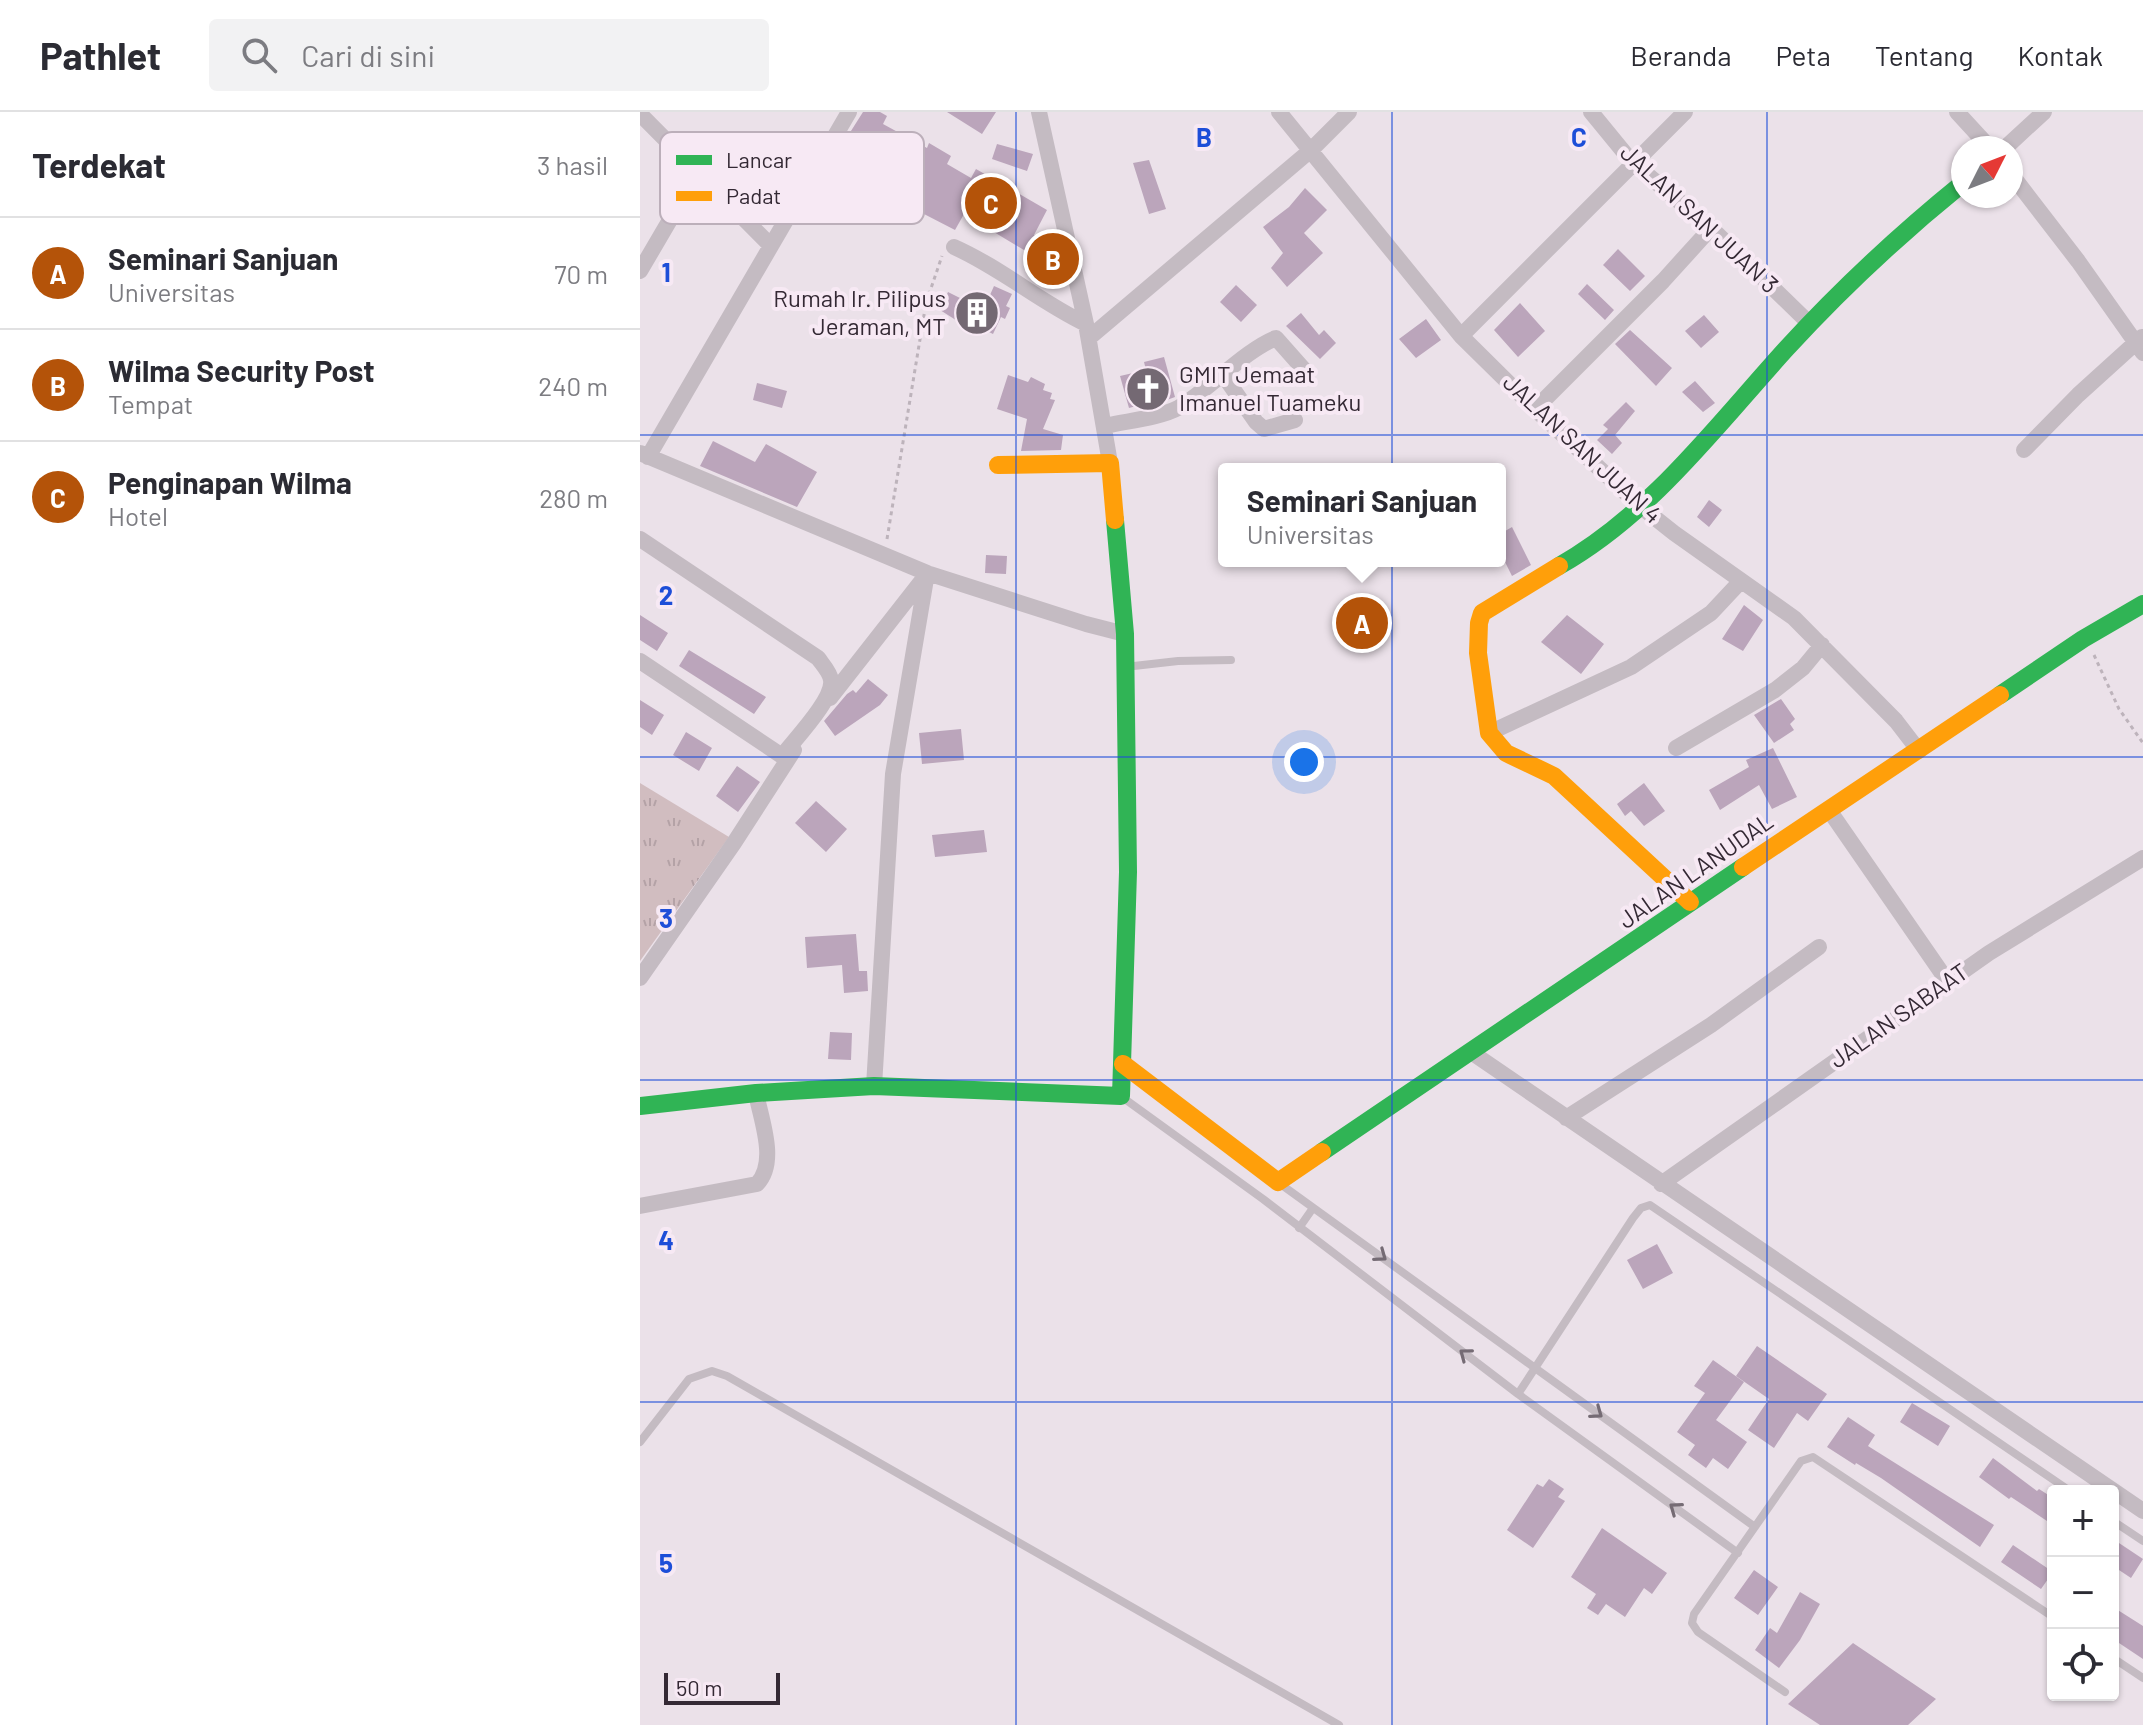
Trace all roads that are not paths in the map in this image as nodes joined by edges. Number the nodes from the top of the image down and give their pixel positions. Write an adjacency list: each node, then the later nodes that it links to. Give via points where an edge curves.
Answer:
1 (849, 112): 10 (street)
2 (1039, 112): 26 (street)
3 (1279, 112): 14 (street, JALAN SAN JUAN 4)
4 (1349, 112): 14 (street)
5 (1591, 112): 15 (street, JALAN SAN JUAN 3)
6 (1685, 112): 15 (street)
7 (1957, 112): 12 (street)
8 (2044, 112): 13 (street)
9 (640, 114): 11 (street)
10 (837, 132)
11 (660, 134)
12 (1979, 136)
13 (2018, 136)
14 (1311, 150): 26 (street); 27 (street, JALAN SAN JUAN 4)
15 (1632, 162): 21 (street, JALAN SAN JUAN 3); 27 (street)
16 (2023, 190): 28 (street)
17 (1951, 192): 25 (street)
18 (668, 224): 24 (street)
19 (749, 224): 22 (street)
20 (782, 224): 22 (street)
21 (1711, 228): 25 (street, JALAN SAN JUAN 3); 31 (street)
22 (770, 245): 35 (street)
23 (954, 247): 26 (street, via 1005,274)
24 (640, 271)
25 (1810, 324): 38 (street)
26 (1087, 331): 33 (street)
27 (1461, 336): 31 (street, JALAN SAN JUAN 4)
28 (2140, 344): 34 (street)
29 (1307, 373): 30 (street, via 1276,338)
30 (1224, 376): 32 (street, via 1264,429); 33 (street, via 1175,410)
31 (1535, 409): 38 (street, JALAN SAN JUAN 4)
32 (1295, 420)
33 (1105, 426): 36 (street)
34 (2024, 450)
35 (644, 455): 40 (street)
36 (1110, 463): 37 (street); 43 (street)
37 (998, 465)
38 (1640, 506): 41 (street, JALAN SAN JUAN 4); 48 (street, via 1588,548 1483,612 1478,631)
39 (640, 539): 46 (street, via 818,658 828,670 831,686 782,756)
40 (927, 573): 43 (street); 55 (street, via 824,706); 59 (street, via 893,774)
41 (1740, 582): 44 (street, JALAN SAN JUAN 4, via 1794,618); 48 (street, via 1711,613 1631,667)
42 (2143, 604): 50 (street, JALAN LANUDAL)
43 (1125, 634): 47 (street)
44 (1822, 645): 49 (street, via 1775,690); 50 (street, JALAN SAN JUAN 4)
45 (1231, 660): 47 (lane)
46 (640, 661)
47 (1125, 667): 58 (street, via 1128,872)
48 (1489, 733): 53 (street, via 1506,753 1554,776)
49 (1676, 748)
50 (1919, 751): 51 (street, JALAN LANUDAL)
51 (1829, 810): 53 (street, JALAN LANUDAL); 56 (street)
52 (2143, 858): 56 (street, JALAN SABAAT)
53 (1690, 902): 57 (street, JALAN LANUDAL)
54 (1819, 947): 63 (street, via 1711,1025)
55 (640, 978)
56 (1948, 982): 65 (street, JALAN SABAAT)
57 (1471, 1052): 63 (street); 64 (street, JALAN LANUDAL)
58 (1123, 1064): 61 (street); 64 (street)
59 (874, 1086): 60 (street); 61 (street)
60 (756, 1093): 62 (street); 66 (street, via 767,1151 767,1169 757,1184)
61 (1121, 1096): 68 (lane)
62 (640, 1106)
63 (1566, 1118): 65 (street)
64 (1278, 1182): 67 (lane)
65 (1661, 1184): 73 (street)
66 (641, 1202)
67 (1313, 1208): 68 (lane); 69 (lane, one-way to 69)
68 (1299, 1228): 70 (lane, one-way to 68)
69 (1534, 1368): 70 (lane); 72 (lane, via 1633,1218 1650,1205); 75 (lane, one-way to 75)
70 (1518, 1394): 77 (lane, one-way to 70)
71 (640, 1442): 82 (lane, via 689,1379 712,1371 727,1376)
72 (2061, 1485)
73 (2143, 1511)
74 (2119, 1525): 76 (lane)
75 (1755, 1527): 77 (lane); 78 (lane, via 1801,1461 1813,1457)
76 (2143, 1541)
77 (1738, 1553): 81 (lane, via 1692,1623)
78 (2047, 1613)
79 (2119, 1662): 80 (lane)
80 (2143, 1678)
81 (1785, 1692)
82 (1339, 1725)

